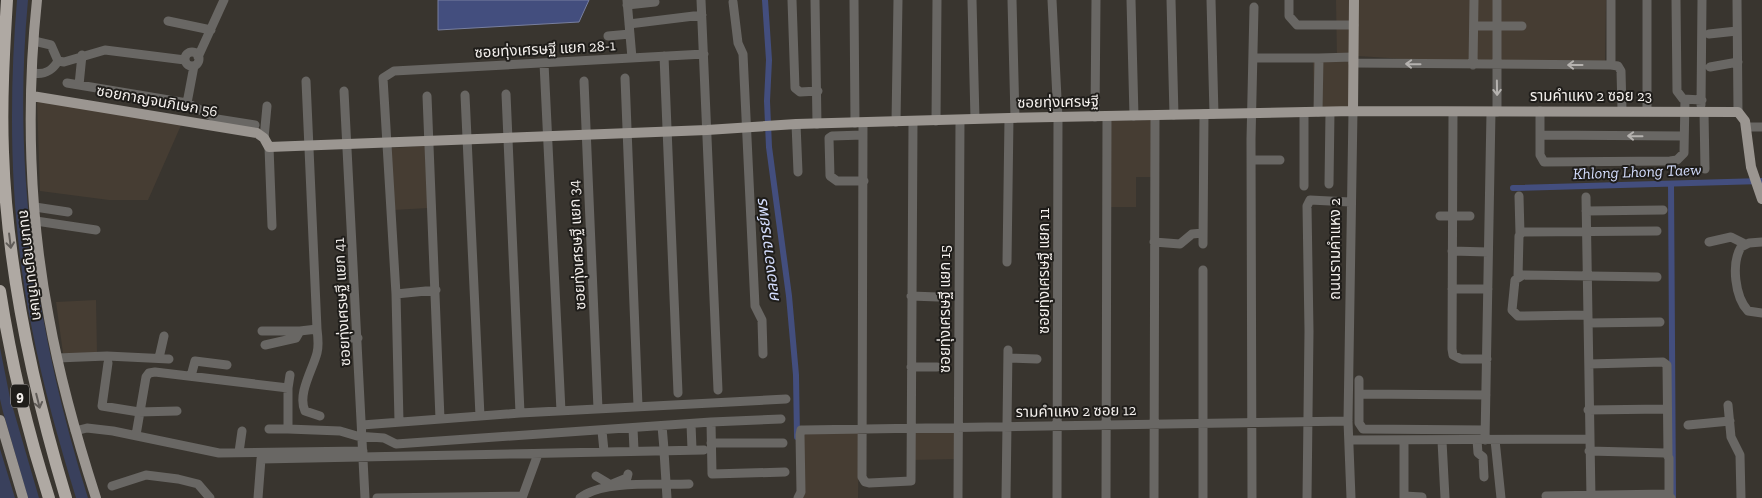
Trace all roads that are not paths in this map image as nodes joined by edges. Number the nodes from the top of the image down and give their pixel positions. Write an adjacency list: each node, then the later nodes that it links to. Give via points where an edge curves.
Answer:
1 (8, 0): 270 (highway, ถนนกาญจนาภิเษก / 9, one-way to 270, via 3,151 8,216 22,326)
2 (37, 0): 42 (main road)
3 (224, 0): 37 (street)
4 (701, 0): 30 (street)
5 (792, 0): 67 (street, via 795,88 800,92)
6 (815, 0): 67 (street)
7 (854, 0): 102 (street)
8 (898, 0): 100 (street)
9 (937, 0): 99 (street)
10 (972, 0): 97 (street)
11 (1012, 0): 95 (street)
12 (1052, 0): 96 (street, ซอยทุ่งเศรษฐี แยก 11)
13 (1096, 0): 94 (street)
14 (1131, 0): 93 (street)
15 (1170, 0): 91 (street)
16 (1211, 0): 89 (street)
17 (1289, 0): 33 (street, via 1289,16 1297,25)
18 (1354, 0): 33 (main road, ถนนรามคำแหง 2)
19 (1474, 0): 34 (street)
20 (1497, 0): 35 (street)
21 (1611, 0): 57 (street)
22 (1647, 0): 77 (street)
23 (1676, 0): 72 (street, via 1677,91)
24 (1702, 0): 73 (street)
25 (1738, 0): 38 (street)
26 (655, 2): 28 (street)
27 (733, 2): 108 (street, via 742,54)
28 (627, 3): 32 (street)
29 (1254, 7): 48 (street)
30 (702, 15): 32 (street); 43 (street)
31 (168, 21): 37 (street)
32 (629, 24): 39 (street)
33 (1354, 25): 51 (main road, ถนนรามคำแหง 2)
34 (1474, 26): 35 (street); 55 (street)
35 (1497, 26): 36 (street); 56 (street)
36 (1522, 26)
37 (211, 30): 45 (street)
38 (1738, 31): 40 (street); 53 (street)
39 (630, 34): 41 (street); 47 (street)
40 (1709, 34)
41 (608, 36)
42 (34, 41): 52 (street, via 51,45); 60 (main road)
43 (704, 54): 46 (street, ซอยทุ่งเศรษฐี แยก 28-1); 109 (street)
44 (82, 55): 50 (street, via 105,50); 52 (street); 65 (street)
45 (198, 56): 50 (street, via 191,52); 58 (street, via 198,63)
46 (664, 56): 47 (street, ซอยทุ่งเศรษฐี แยก 28-1); 110 (street)
47 (632, 58): 54 (street, ซอยทุ่งเศรษฐี แยก 28-1)
48 (1253, 58): 49 (street); 88 (street)
49 (1319, 58): 51 (street); 82 (street)
50 (185, 60): 58 (street, via 187,65)
51 (1353, 60): 55 (street, one-way to 51); 78 (main road, ถนนรามคำแหง 2)
52 (58, 61): 60 (street, via 54,69)
53 (1738, 62): 59 (street); 87 (street)
54 (544, 63): 116 (street); 121 (street, ซอยทุ่งเศรษฐี แยก 28-1, via 387,73 383,78)
55 (1473, 65): 56 (street)
56 (1496, 65): 57 (street, one-way to 56); 85 (street, one-way to 85)
57 (1611, 65): 76 (street, via 1618,66 1621,71)
58 (194, 66): 74 (street)
59 (1710, 67)
60 (33, 74): 70 (main road)
61 (625, 78): 111 (street)
62 (584, 80): 112 (street, ซอยทุ่งเศรษฐี แยก 34)
63 (306, 81): 123 (street)
64 (67, 83): 65 (street)
65 (79, 85): 74 (street)
66 (344, 91): 122 (street, ซอยทุ่งเศรษฐี แยก 41)
67 (818, 91): 105 (street)
68 (506, 94): 117 (street)
69 (465, 95): 118 (street)
70 (32, 96): 119 (main road, ซอยกาญจนภิเษก 56, via 257,133); 135 (main road)
71 (427, 96): 120 (street)
72 (1685, 100): 73 (street); 80 (street)
73 (1702, 100): 86 (street)
74 (186, 103): 103 (street, via 217,119)
75 (267, 106): 119 (street)
76 (1622, 110): 77 (main road, รามคำแหง 2 ซอย 23); 79 (main road, รามคำแหง 2 ซอย 23)
77 (1647, 110): 80 (main road, รามคำแหง 2 ซอย 23)
78 (1353, 111): 83 (main road, ซอยทุ่งเศรษฐี); 84 (main road, รามคำแหง 2 ซอย 23); 134 (street, ถนนรามคำแหง 2)
79 (1540, 111): 85 (main road, รามคำแหง 2 ซอย 23); 113 (street)
80 (1685, 111): 86 (main road, รามคำแหง 2 ซอย 23); 115 (street)
81 (1304, 112): 82 (main road, ซอยทุ่งเศรษฐี); 88 (main road, ซอยทุ่งเศรษฐี); 130 (street)
82 (1318, 112): 83 (main road, ซอยทุ่งเศรษฐี)
83 (1330, 112): 129 (street)
84 (1453, 112): 85 (main road, รามคำแหง 2 ซอย 23); 140 (street)
85 (1494, 112): 155 (street)
86 (1703, 112): 87 (main road, รามคำแหง 2 ซอย 23); 126 (street)
87 (1738, 112): 106 (main road)
88 (1251, 113): 89 (main road, ซอยทุ่งเศรษฐี); 124 (street)
89 (1209, 114): 91 (main road, ซอยทุ่งเศรษฐี); 146 (street)
90 (1155, 115): 91 (main road, ซอยทุ่งเศรษฐี); 93 (main road, ซอยทุ่งเศรษฐี); 149 (street)
91 (1174, 115)
92 (1108, 116): 93 (main road, ซอยทุ่งเศรษฐี); 94 (main road, ซอยทุ่งเศรษฐี); 221 (street)
93 (1134, 116)
94 (1095, 117): 96 (main road, ซอยทุ่งเศรษฐี)
95 (1012, 118): 96 (main road, ซอยทุ่งเศรษฐี); 97 (main road, ซอยทุ่งเศรษฐี); 156 (street)
96 (1058, 118): 220 (street, ซอยทุ่งเศรษฐี แยก 11)
97 (975, 119): 98 (main road, ซอยทุ่งเศรษฐี)
98 (960, 120): 99 (main road, ซอยทุ่งเศรษฐี); 225 (street, ซอยทุ่งเศรษฐี แยก 15)
99 (936, 121): 101 (main road, ซอยทุ่งเศรษฐี)
100 (896, 122): 101 (main road, ซอยทุ่งเศรษฐี); 102 (main road, ซอยทุ่งเศรษฐี)
101 (913, 122): 166 (street)
102 (859, 123): 105 (main road, ซอยทุ่งเศรษฐี); 114 (street)
103 (255, 124)
104 (796, 124): 105 (main road, ซอยทุ่งเศรษฐี); 108 (main road, ซอยทุ่งเศรษฐี); 127 (street)
105 (817, 124)
106 (1746, 127): 107 (street); 133 (main road, via 1749,158)
107 (1762, 127)
108 (746, 128): 109 (main road, ซอยทุ่งเศรษฐี); 178 (street, via 755,306 762,320)
109 (707, 130): 110 (main road, ซอยทุ่งเศรษฐี); 191 (street)
110 (668, 132): 111 (main road, ซอยทุ่งเศรษฐี); 192 (street)
111 (627, 133): 112 (main road, ซอยทุ่งเศรษฐี); 197 (street)
112 (586, 135): 116 (main road, ซอยทุ่งเศรษฐี); 198 (street, ซอยทุ่งเศรษฐี แยก 34)
113 (1540, 135): 115 (street, one-way to 113); 115 (street, via 1541,158 1544,162 1553,163 1677,160 1684,153)
114 (864, 136): 128 (street); 128 (street, via 829,138 830,176 833,180)
115 (1684, 136)
116 (547, 137): 117 (main road, ซอยทุ่งเศรษฐี); 202 (street)
117 (506, 138): 118 (main road, ซอยกาญจนภิเษก 56); 204 (street)
118 (466, 140): 120 (main road, ซอยกาญจนภิเษก 56); 206 (street)
119 (267, 142): 123 (main road, ซอยกาญจนภิเษก 56); 143 (street)
120 (427, 142): 121 (main road, ซอยกาญจนภิเษก 56); 163 (street)
121 (387, 143): 122 (main road, ซอยกาญจนภิเษก 56); 165 (street)
122 (347, 145): 123 (main road, ซอยกาญจนภิเษก 56); 176 (street, ซอยทุ่งเศรษฐี แยก 41)
123 (308, 146): 171 (street)
124 (1251, 160): 125 (street); 215 (street)
125 (1280, 160)
126 (1705, 169)
127 (798, 172)
128 (864, 182): 228 (street)
129 (1329, 184)
130 (1304, 186)
131 (1519, 196): 148 (street)
132 (1586, 197): 137 (street)
133 (1762, 199)
134 (1350, 202): 210 (street, ถนนรามคำแหง 2); 216 (street, via 1310,200 1307,206)
135 (35, 207): 138 (street); 142 (main road)
136 (1663, 210): 137 (street)
137 (1586, 211): 147 (street)
138 (68, 212)
139 (1440, 216): 140 (street)
140 (1452, 216): 141 (street); 154 (street)
141 (1470, 216)
142 (36, 221): 144 (street); 179 (main road)
143 (272, 226)
144 (96, 230)
145 (1657, 231): 147 (street)
146 (1203, 232): 149 (street, via 1192,234 1180,244); 152 (street)
147 (1587, 232): 148 (street); 159 (street)
148 (1520, 234): 158 (street)
149 (1154, 242): 217 (street)
150 (1709, 242): 153 (street, via 1732,237)
151 (1762, 242): 153 (street)
152 (1203, 244)
153 (1744, 244): 168 (street, via 1738,252 1736,264 1740,299 1748,311)
154 (1452, 251): 155 (street); 161 (street)
155 (1488, 252): 162 (street)
156 (1007, 262)
157 (1203, 270): 214 (street)
158 (1518, 277): 159 (street); 169 (street, via 1511,303 1514,314)
159 (1587, 277): 160 (street); 169 (street)
160 (1657, 277)
161 (1452, 289): 162 (street); 181 (street, via 1453,355 1461,359)
162 (1488, 289): 181 (street)
163 (436, 290): 165 (street); 207 (street)
164 (0, 291): 269 (highway, 9, via 19,393)
165 (396, 294): 212 (street)
166 (911, 296): 167 (street); 185 (street)
167 (938, 296)
168 (1762, 313)
169 (1588, 319): 170 (street); 183 (street)
170 (1660, 322)
171 (317, 329): 173 (street); 205 (street, via 318,349 303,406 305,411)
172 (262, 331): 173 (street)
173 (300, 331): 177 (street, via 296,338)
174 (164, 336): 179 (street, via 164,358)
175 (344, 338): 176 (street)
176 (358, 338): 218 (street, ซอยทุ่งเศรษฐี แยก 41)
177 (265, 345)
178 (763, 354)
179 (57, 358): 232 (main road)
180 (1037, 359): 222 (street, via 1008,354)
181 (1487, 359): 194 (street)
182 (108, 363): 203 (street, via 102,406)
183 (1588, 364): 201 (street); 253 (street, via 1662,362 1667,365)
184 (227, 366): 188 (street, via 196,361)
185 (911, 367): 186 (street); 226 (street)
186 (938, 367)
187 (290, 375): 190 (street)
188 (191, 376): 190 (street); 203 (street, via 149,373)
189 (1359, 380): 193 (street)
190 (288, 388): 229 (street)
191 (718, 390)
192 (678, 393)
193 (1359, 394): 194 (street); 237 (street, via 1359,422 1363,429)
194 (1486, 395): 237 (street)
195 (786, 399): 197 (street)
196 (1728, 405): 211 (street)
197 (638, 406): 198 (street)
198 (598, 409): 202 (street)
199 (1664, 409): 201 (street)
200 (177, 410): 203 (street)
201 (1588, 410): 238 (street)
202 (562, 411): 204 (street)
203 (139, 412): 235 (street)
204 (520, 413): 206 (street)
205 (320, 416)
206 (480, 416): 207 (street)
207 (440, 419): 212 (street)
208 (781, 419): 213 (street)
209 (0, 420): 234 (main road)
210 (1348, 421): 216 (street, รามคำแหง 2 ซอย 12); 239 (street, ถนนรามคำแหง 2)
211 (1730, 421): 223 (street); 290 (street, via 1731,437 1740,455)
212 (399, 422): 218 (street)
213 (711, 422): 219 (street); 242 (street)
214 (1202, 422): 215 (street, รามคำแหง 2 ซอย 12); 217 (street, รามคำแหง 2 ซอย 12); 284 (street)
215 (1251, 422): 216 (street, รามคำแหง 2 ซอย 12); 285 (street)
216 (1308, 422): 286 (street)
217 (1153, 423): 221 (street, รามคำแหง 2 ซอย 12); 283 (street)
218 (362, 424): 236 (street, ซอยทุ่งเศรษฐี แยก 41)
219 (691, 424): 224 (street); 244 (street)
220 (1057, 424): 221 (street, รามคำแหง 2 ซอย 12); 222 (street, รามคำแหง 2 ซอย 12); 281 (street, ซอยทุ่งเศรษฐี แยก 11)
221 (1105, 424): 282 (street)
222 (1006, 425): 225 (street, รามคำแหง 2 ซอย 12); 280 (street)
223 (1688, 425)
224 (662, 426): 227 (street); 246 (street)
225 (959, 426): 226 (street, รามคำแหง 2 ซอย 12); 279 (street, ซอยทุ่งเศรษฐี แยก 15)
226 (911, 427): 228 (street, รามคำแหง 2 ซอย 12); 228 (street, via 911,481 869,483 862,477)
227 (633, 428): 231 (street); 245 (street)
228 (862, 428): 278 (street, รามคำแหง 2 ซอย 12, via 801,430)
229 (288, 429): 230 (street); 236 (street, via 340,431)
230 (269, 430)
231 (602, 430): 236 (street, via 396,444 384,438); 248 (street)
232 (75, 431): 235 (street, via 87,428); 271 (main road)
233 (242, 431): 250 (street)
234 (2, 433): 268 (main road)
235 (136, 435): 250 (street, via 219,453)
236 (362, 436): 251 (street, ซอยทุ่งเศรษฐี แยก 41)
237 (1486, 438): 238 (street); 241 (street); 257 (street, via 1478,452 1483,457); 289 (street)
238 (1589, 439): 249 (street)
239 (1348, 440): 240 (street); 287 (street, ถนนรามคำแหง 2)
240 (1404, 440): 241 (street); 267 (street)
241 (1442, 441): 288 (street)
242 (711, 443): 243 (street); 254 (street, via 712,474)
243 (783, 443)
244 (692, 449)
245 (634, 450)
246 (664, 450): 247 (street); 252 (street); 259 (street)
247 (704, 450)
248 (604, 451)
249 (1590, 451): 253 (street, via 1664,452); 264 (street)
250 (239, 452): 251 (street)
251 (363, 454): 252 (street); 273 (street, via 261,459); 274 (street, ซอยทุ่งเศรษฐี แยก 41)
252 (538, 454): 266 (street)
253 (1668, 455): 265 (street)
254 (784, 472)
255 (628, 474): 261 (street, via 627,478)
256 (596, 476): 261 (street)
257 (1484, 477)
258 (689, 484): 259 (street)
259 (666, 485): 261 (street); 277 (street)
260 (112, 486): 272 (street, via 146,475 178,478 198,484)
261 (608, 486): 276 (street)
262 (1422, 496): 267 (street)
263 (1546, 496): 264 (street)
264 (1591, 496): 265 (street)
265 (1670, 496)
266 (522, 497): 275 (street)
267 (1404, 497)
268 (23, 498)
269 (49, 498)
270 (66, 498)
271 (96, 498)
272 (210, 498)
273 (258, 498)
274 (365, 498)
275 (377, 498)
276 (580, 498)
277 (667, 498)
278 (799, 498)
279 (958, 498)
280 (1006, 498)
281 (1057, 498)
282 (1106, 498)
283 (1154, 498)
284 (1203, 498)
285 (1252, 498)
286 (1307, 498)
287 (1351, 498)
288 (1445, 498)
289 (1501, 498)
290 (1740, 498)

